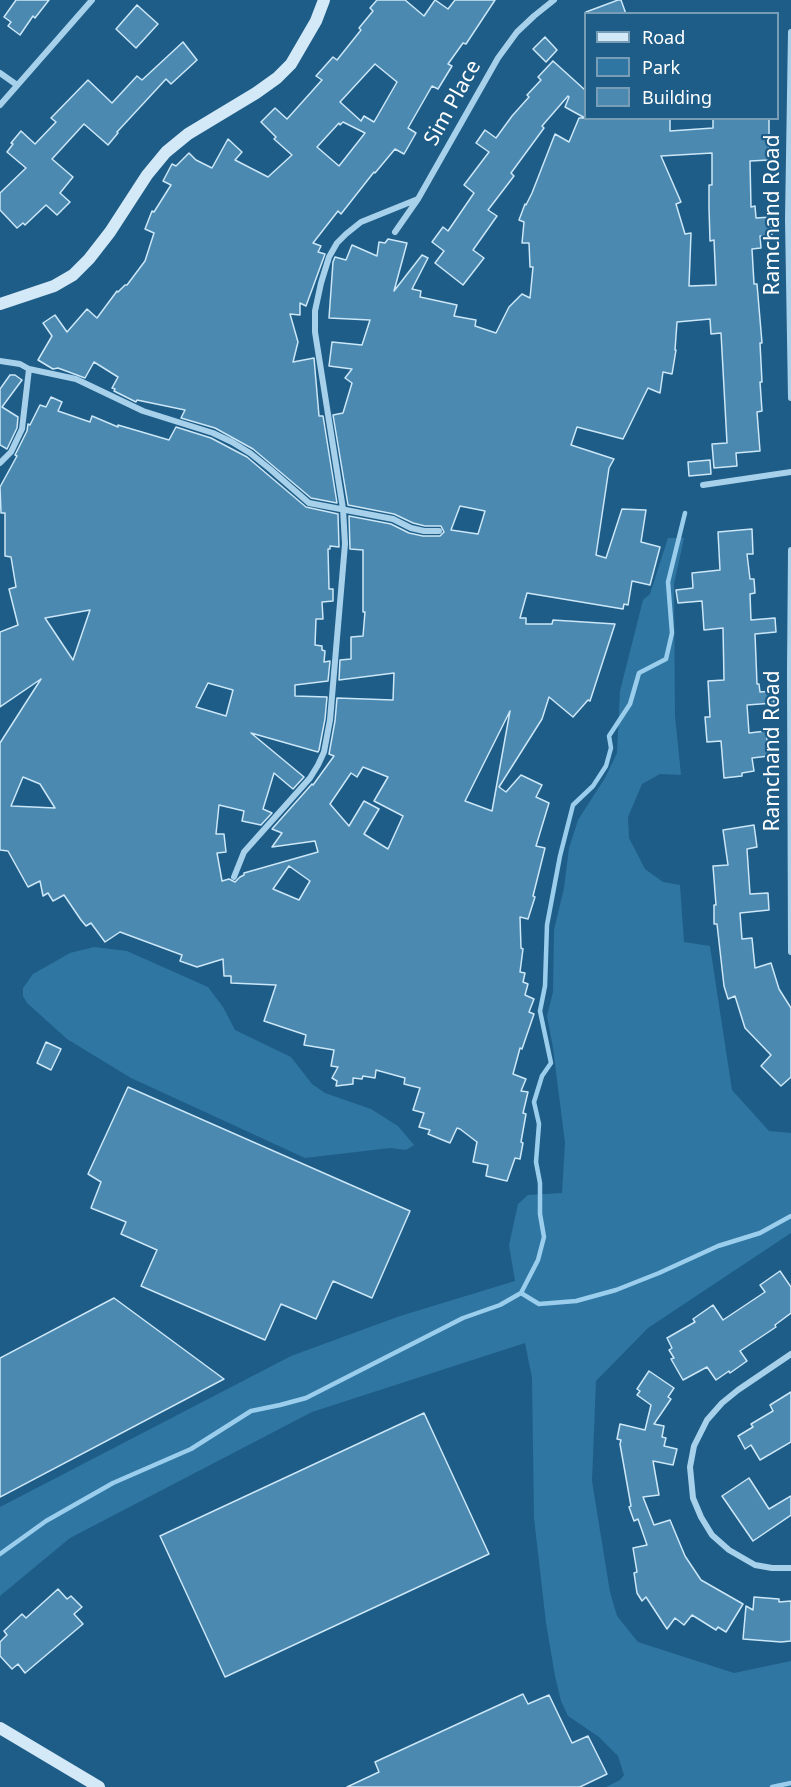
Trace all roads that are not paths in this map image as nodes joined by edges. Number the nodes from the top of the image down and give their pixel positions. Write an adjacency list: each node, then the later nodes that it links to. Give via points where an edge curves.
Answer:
1 (92, 0): 6 (street)
2 (324, 0): 11 (street, via 291,64 278,78 166,152 110,232 74,275)
3 (554, 0): 8 (street, Sim Place, via 517,32 498,58)
4 (791, 32): 10 (street, Ramchand Road)
5 (0, 73): 6 (street)
6 (17, 85): 7 (street)
7 (0, 105)
8 (418, 199): 9 (street, Sim Place); 18 (street, via 362,222 346,234 329,257 321,283 315,332)
9 (395, 232)
10 (790, 296): 14 (street, Ramchand Road)
11 (0, 304)
12 (0, 361): 13 (street)
13 (30, 369): 15 (street, via 22,429 11,452); 18 (street, via 76,379 143,411 213,433 250,453 309,503)
14 (791, 398)
15 (0, 463)
16 (791, 472): 17 (street)
17 (703, 485)
18 (344, 509): 19 (street, via 393,519 411,528); 23 (street, via 345,544 333,699 324,752 310,777 244,852)
19 (439, 531)
20 (791, 550): 21 (street, Ramchand Road)
21 (790, 671): 22 (street, Ramchand Road)
22 (790, 843): 24 (street, Ramchand Road)
23 (234, 877)
24 (791, 952)
25 (791, 1354): 26 (street, via 715,1411 700,1431 690,1467 693,1498 712,1535 755,1565)
26 (791, 1568)
27 (0, 1728): 28 (street)
28 (99, 1787)

